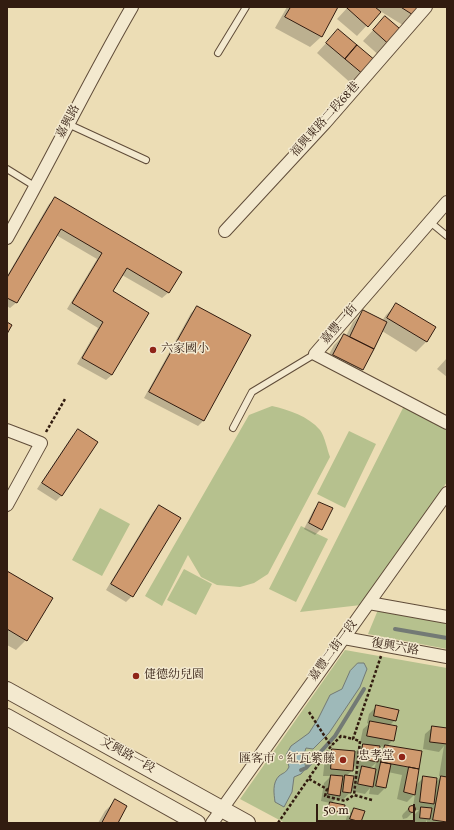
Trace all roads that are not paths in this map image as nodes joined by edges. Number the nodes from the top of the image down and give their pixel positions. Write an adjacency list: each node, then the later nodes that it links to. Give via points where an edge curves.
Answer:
1 (132, 7): 5 (street, 嘉興路)
2 (246, 7): 4 (lane)
3 (426, 7): 11 (street, 福興東路二段68巷)
4 (218, 53)
5 (68, 124): 6 (lane); 8 (street, 嘉興路)
6 (146, 160)
7 (7, 169): 8 (lane)
8 (36, 187): 13 (street, 嘉興路)
9 (447, 202): 10 (street, 嘉豐一街)
10 (430, 222): 12 (lane); 14 (street, 嘉豐一街)
11 (225, 231)
12 (447, 236)
13 (7, 238)
14 (315, 354): 15 (street, 嘉豐一街); 16 (lane, via 252,392)
15 (447, 423)
16 (233, 428)
17 (7, 430): 19 (street, via 41,443)
18 (447, 494): 20 (street, 嘉豐二街一段)
19 (7, 505)
20 (369, 603): 21 (street); 22 (street, 嘉豐二街一段)
21 (447, 617)
22 (344, 638): 23 (street, 復興六路); 26 (street, 嘉豐二街一段)
23 (447, 657)
24 (7, 690): 26 (street, 文興路一段)
25 (7, 718): 27 (street, 文興路一段)
26 (222, 809): 28 (street, 嘉豐二街一段); 29 (street, 文興路一段)
27 (197, 823)
28 (212, 823)
29 (246, 823)

